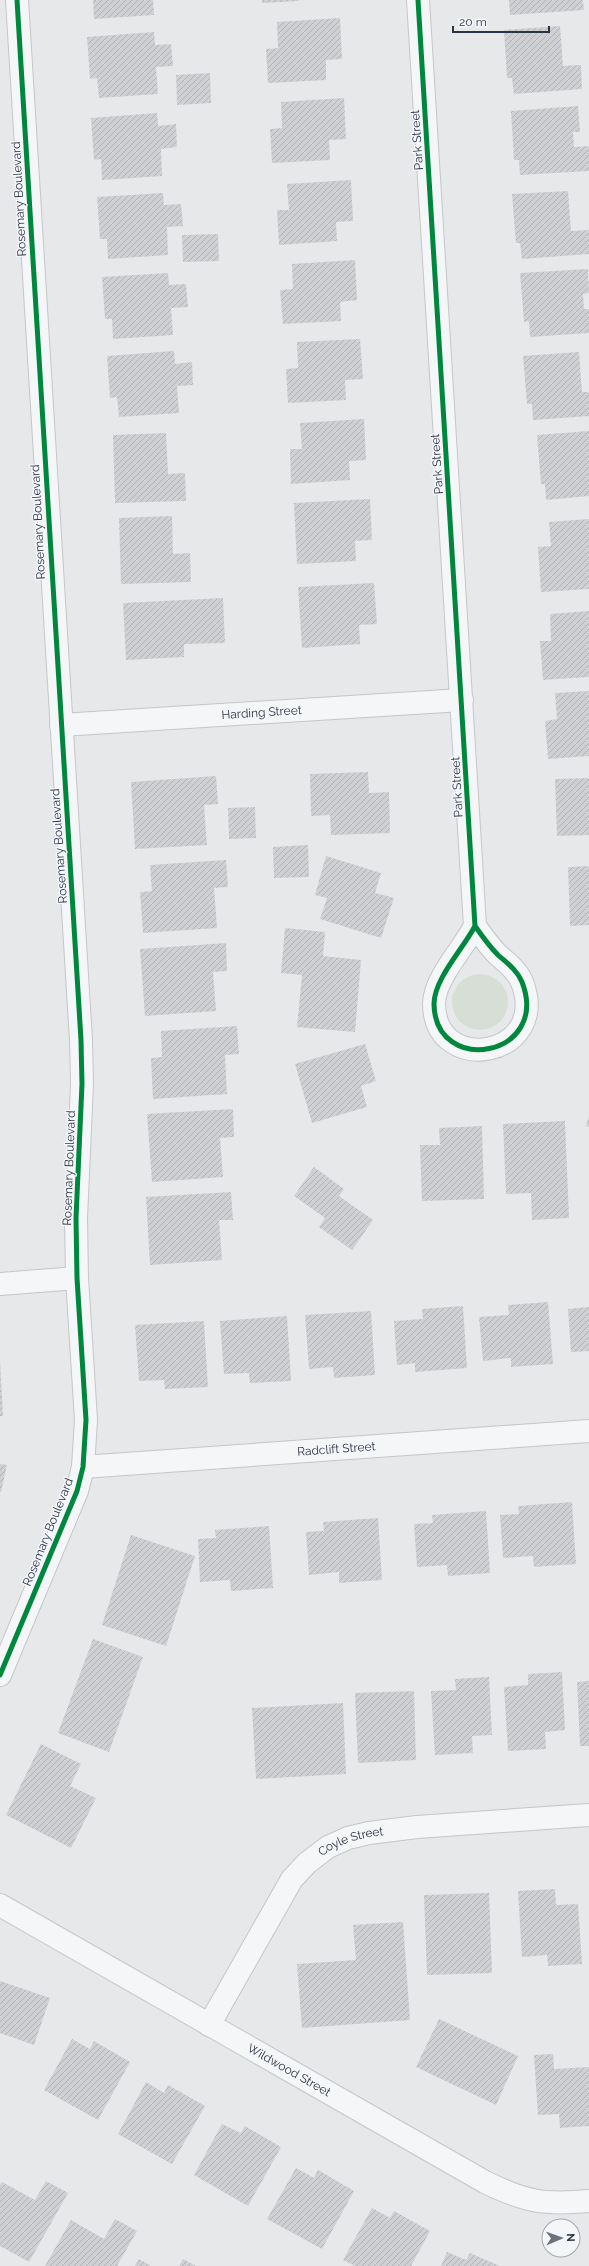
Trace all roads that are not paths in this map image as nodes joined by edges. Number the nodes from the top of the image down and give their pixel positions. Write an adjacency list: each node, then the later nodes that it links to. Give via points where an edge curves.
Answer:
1 (17, 0): 4 (street, Rosemary Boulevard)
2 (418, 0): 3 (street, Park Street)
3 (462, 700): 4 (street, Harding Street); 5 (street, Park Street)
4 (61, 725): 6 (street, Rosemary Boulevard, via 82,1040 76,1218)
5 (475, 926): 5 (street, Park Street, via 489,945 516,971 525,995 526,1008 518,1032 496,1048 484,1051 460,1046 449,1037 442,1029 434,1004 442,977 466,944)
6 (77, 1278): 7 (street); 9 (street, Rosemary Boulevard, via 86,1420)
7 (0, 1284)
8 (589, 1430): 9 (street, Radclift Street)
9 (83, 1467): 10 (street, Rosemary Boulevard, via 77,1491)
10 (0, 1675)
11 (589, 1815): 13 (street, Coyle Street, via 389,1829 348,1838 328,1847 292,1879)
12 (0, 1905): 13 (street, Wildwood Street)
13 (209, 2025): 14 (street, Wildwood Street, via 513,2196 546,2202)
14 (589, 2201)

